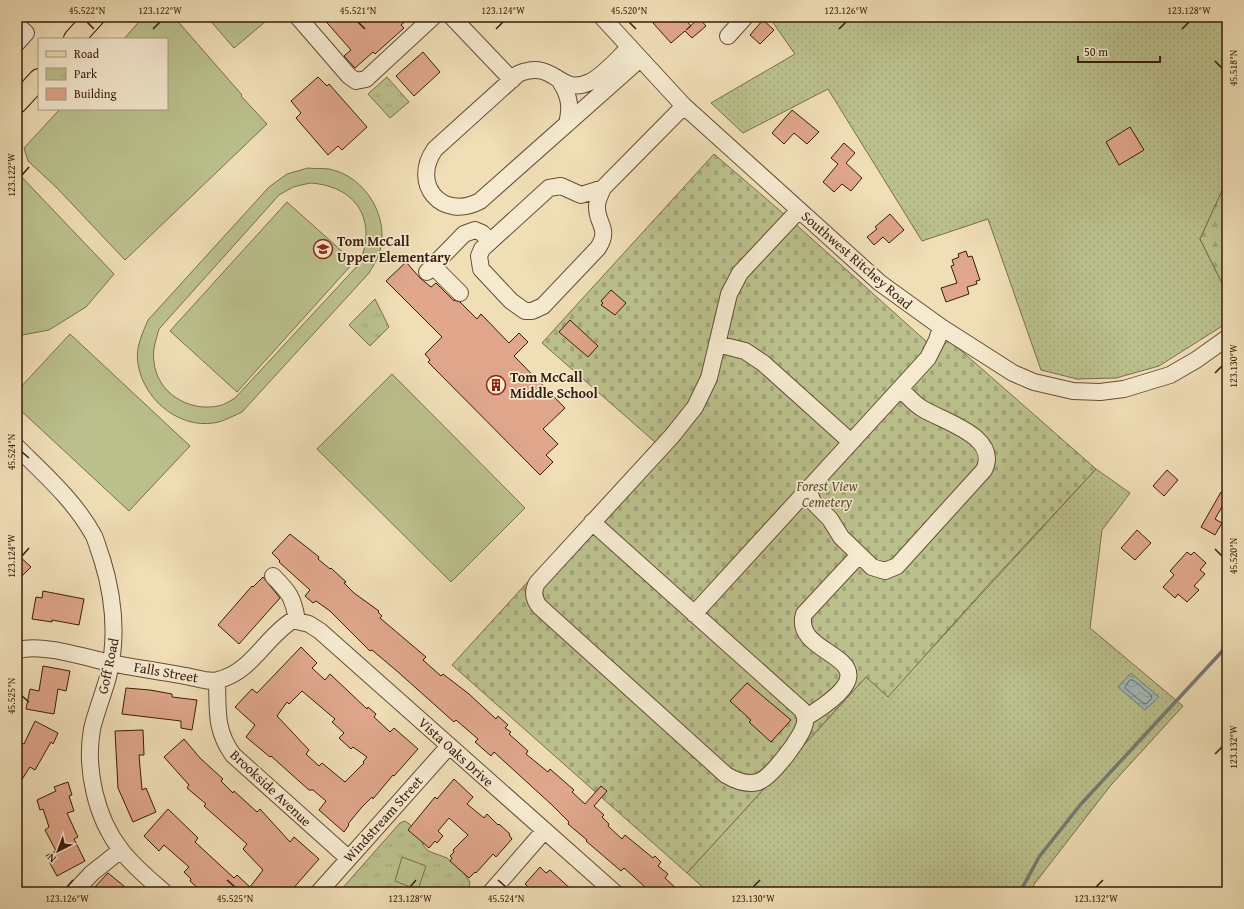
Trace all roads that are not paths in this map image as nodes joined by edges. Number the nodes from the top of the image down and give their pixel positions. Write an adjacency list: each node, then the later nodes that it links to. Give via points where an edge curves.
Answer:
1 (94, 17): 8 (main road)
2 (298, 17): 3 (street, via 356,81 366,79)
3 (433, 17)
4 (452, 17): 11 (street)
5 (602, 17): 9 (street, Southwest Ritchey Road)
6 (745, 17): 7 (street)
7 (728, 36)
8 (75, 38)
9 (635, 53): 12 (street, via 582,85); 14 (street, Southwest Ritchey Road); 15 (street)
10 (38, 80): 13 (main road)
11 (512, 80): 12 (street, via 518,74 537,69 555,76); 15 (street, via 435,149 429,158 426,181 438,200 459,208 480,201)
12 (562, 83): 15 (street, via 570,103)
13 (17, 103)
14 (684, 106): 16 (street); 18 (street, Southwest Ritchey Road)
15 (567, 124)
16 (603, 188): 17 (street, via 581,195); 19 (street, via 597,205)
17 (570, 191): 19 (street); 20 (street, via 560,186 549,188)
18 (799, 210): 22 (street, Southwest Ritchey Road, via 880,283); 24 (street, via 740,273 729,294)
19 (601, 222): 20 (street, via 604,237 598,248 543,306 532,312 520,309 481,269 479,256)
20 (490, 241): 21 (street, via 482,233 470,231 430,269)
21 (460, 293)
22 (941, 327): 23 (street, Southwest Ritchey Road, via 1023,378 1073,391 1109,392 1140,386 1170,375); 25 (street, via 928,358)
23 (1227, 338)
24 (717, 344): 26 (street, via 745,352 763,363); 29 (street, via 709,378 695,406 672,436)
25 (900, 389): 26 (street); 30 (street, via 922,409 949,421 982,443 986,449 987,464 897,566 885,571 878,570)
26 (851, 442): 28 (street)
27 (17, 447): 35 (street, Goff Road, via 65,496 94,536 110,584 115,628)
28 (808, 489): 30 (street, via 813,502 830,518 841,537); 32 (street)
29 (592, 522): 32 (street); 37 (street, via 537,583 534,598 540,607 726,775 736,781 758,782 769,776 784,760 804,726)
30 (859, 555): 37 (street, via 804,614 803,630 841,661 849,676 845,688 825,706)
31 (272, 576): 33 (street, via 284,586 294,600)
32 (694, 614): 37 (street, via 802,710)
33 (295, 620): 36 (street, Falls Street, via 286,624 236,674); 38 (street, Vista Oaks Drive, via 320,631)
34 (17, 652): 35 (street, Falls Street, via 34,648)
35 (111, 663): 36 (street, Falls Street); 40 (street, Goff Road, via 92,731 90,757 93,782 104,822)
36 (217, 681): 41 (street, Brookside Avenue, via 219,724 223,741 233,755)
37 (805, 718)
38 (449, 746): 39 (street, Vista Oaks Drive); 41 (street, Windstream Street)
39 (544, 831): 45 (street); 46 (street, Vista Oaks Drive)
40 (121, 850): 42 (street, via 92,873); 43 (street, Goff Road)
41 (348, 858): 44 (street, Windstream Street)
42 (74, 892)
43 (164, 892)
44 (319, 892)
45 (491, 892)
46 (614, 892)

